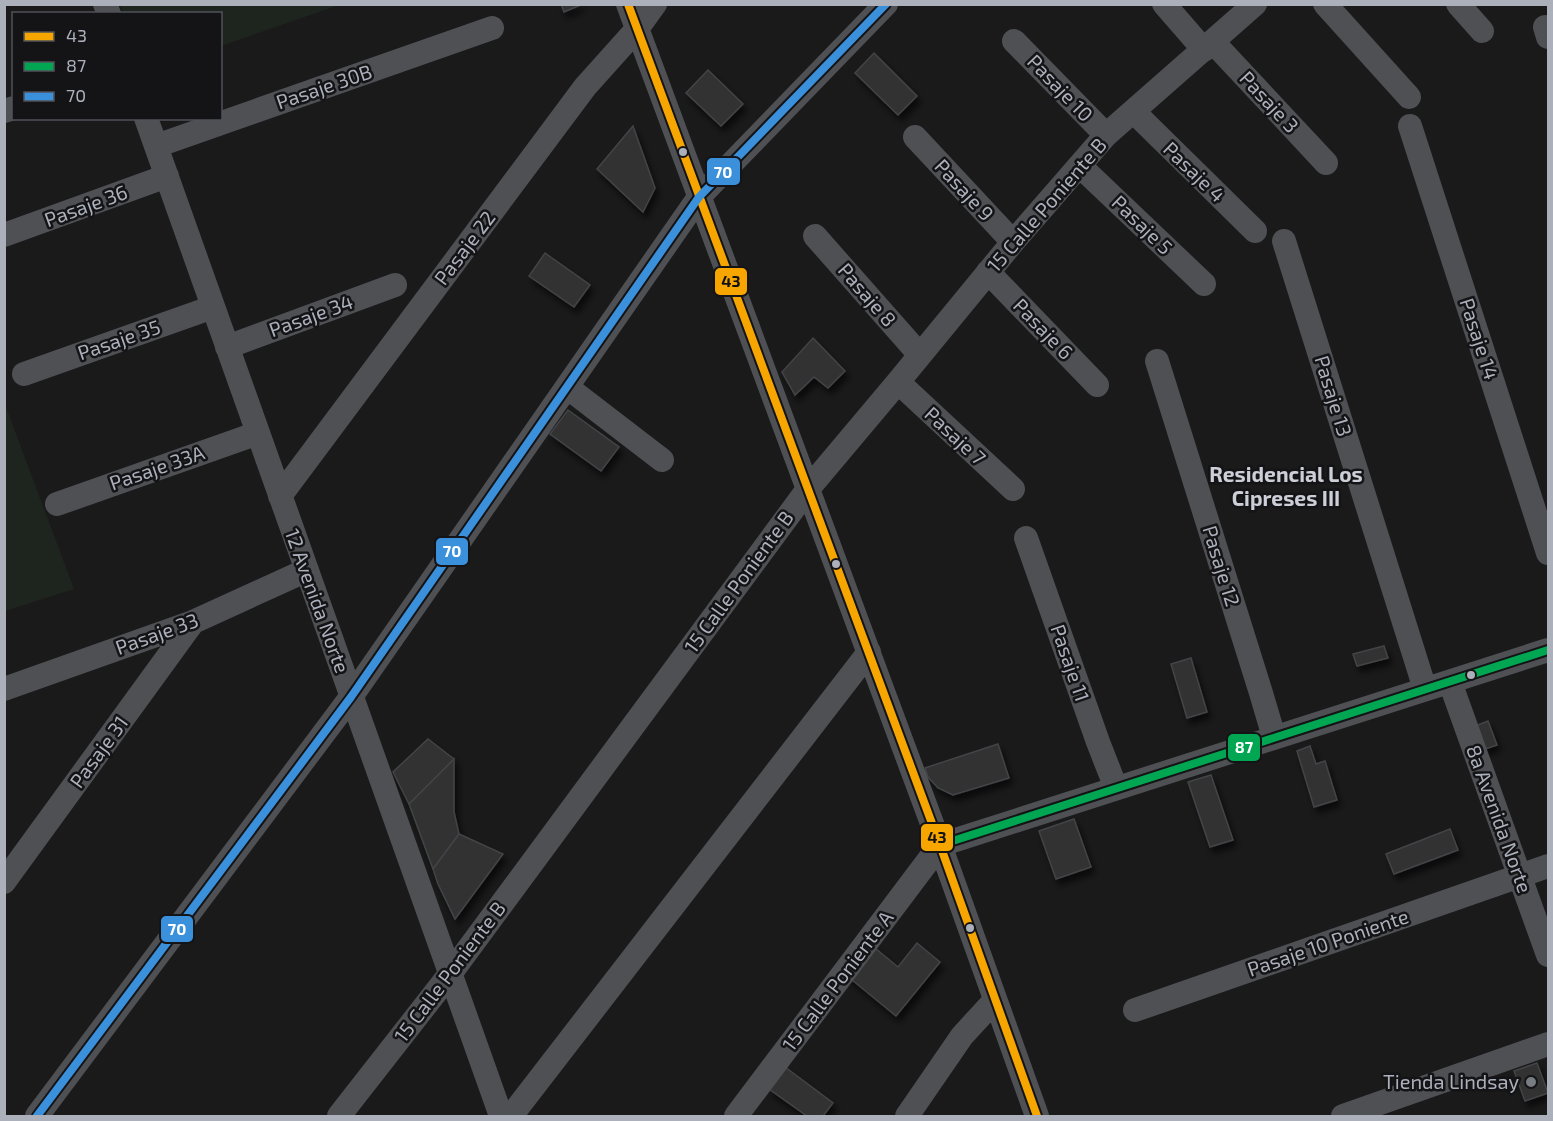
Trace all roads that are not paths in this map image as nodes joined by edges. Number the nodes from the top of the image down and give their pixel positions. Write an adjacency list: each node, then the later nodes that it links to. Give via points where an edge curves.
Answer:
1 (628, 4): 9 (street)
2 (656, 4): 9 (street, Pasaje 22)
3 (886, 4): 23 (street)
4 (1164, 4): 12 (street)
5 (1255, 4): 12 (street, 15 Calle Poniente B)
6 (1325, 4): 13 (street)
7 (1458, 4): 10 (street)
8 (492, 28): 19 (street, Pasaje 30B)
9 (637, 29): 23 (street); 44 (street, Pasaje 22, via 585,87)
10 (1482, 31)
11 (1014, 41): 17 (street, Pasaje 10)
12 (1208, 46): 14 (street, 15 Calle Poniente B); 20 (street, Pasaje 3)
13 (1409, 97)
14 (1134, 112): 17 (street, 15 Calle Poniente B); 24 (street, Pasaje 4)
15 (147, 120): 19 (street, 12 Avenida Norte)
16 (1410, 126): 47 (street, Pasaje 14)
17 (1106, 135): 21 (street, 15 Calle Poniente B)
18 (915, 137): 27 (street, Pasaje 9)
19 (156, 146): 22 (street, 12 Avenida Norte)
20 (1326, 163)
21 (1080, 166): 27 (street, 15 Calle Poniente B); 30 (street, Pasaje 5)
22 (167, 176): 25 (street, Pasaje 36); 32 (street, 12 Avenida Norte)
23 (699, 197): 39 (street); 42 (street)
24 (1255, 231)
25 (4, 235)
26 (815, 236): 34 (street, Pasaje 8)
27 (1013, 242): 29 (street, 15 Calle Poniente B)
28 (1284, 242): 54 (street, Pasaje 13)
29 (988, 272): 34 (street, 15 Calle Poniente B); 38 (street, Pasaje 6)
30 (1204, 284)
31 (394, 285): 33 (street, Pasaje 34)
32 (213, 307): 33 (street, 12 Avenida Norte); 36 (street, Pasaje 35)
33 (227, 347): 40 (street, 12 Avenida Norte)
34 (920, 355): 37 (street, 15 Calle Poniente B)
35 (1157, 361): 56 (street, Pasaje 12)
36 (24, 374)
37 (898, 382): 42 (street, 15 Calle Poniente B); 43 (street, Pasaje 7)
38 (1097, 385)
39 (567, 387): 41 (street); 55 (street)
40 (258, 433): 44 (street, 12 Avenida Norte); 45 (street, Pasaje 33A)
41 (662, 460)
42 (808, 489): 51 (street); 63 (street, 15 Calle Poniente B)
43 (1012, 489)
44 (280, 496): 48 (street, 12 Avenida Norte)
45 (57, 504)
46 (1026, 538): 57 (street, Pasaje 11)
47 (1548, 553)
48 (307, 570): 49 (street, Pasaje 33); 55 (street, 12 Avenida Norte)
49 (193, 622): 53 (street, Pasaje 33); 61 (street, Pasaje 31)
50 (1548, 650): 52 (street)
51 (869, 652): 58 (street); 70 (street)
52 (1450, 682): 54 (street); 60 (street, 8a Avenida Norte)
53 (4, 688)
54 (1425, 689): 56 (street)
55 (351, 697): 63 (street, 12 Avenida Norte); 67 (street)
56 (1274, 738): 57 (street)
57 (1116, 788): 58 (street)
58 (940, 845): 64 (street); 71 (street, 15 Calle Poniente A)
59 (1548, 866): 60 (street, Pasaje 10 Poniente)
60 (1520, 876): 62 (street, 8a Avenida Norte); 65 (street, Pasaje 10 Poniente)
61 (4, 882)
62 (1548, 955)
63 (450, 974): 68 (street, 15 Calle Poniente B); 69 (street, 12 Avenida Norte)
64 (995, 1000): 72 (street, via 962,1036); 73 (street)
65 (1135, 1010)
66 (1548, 1044): 74 (street)
67 (37, 1116)
68 (339, 1116)
69 (501, 1116)
70 (511, 1116)
71 (736, 1116)
72 (907, 1116)
73 (1037, 1116)
74 (1343, 1116)

